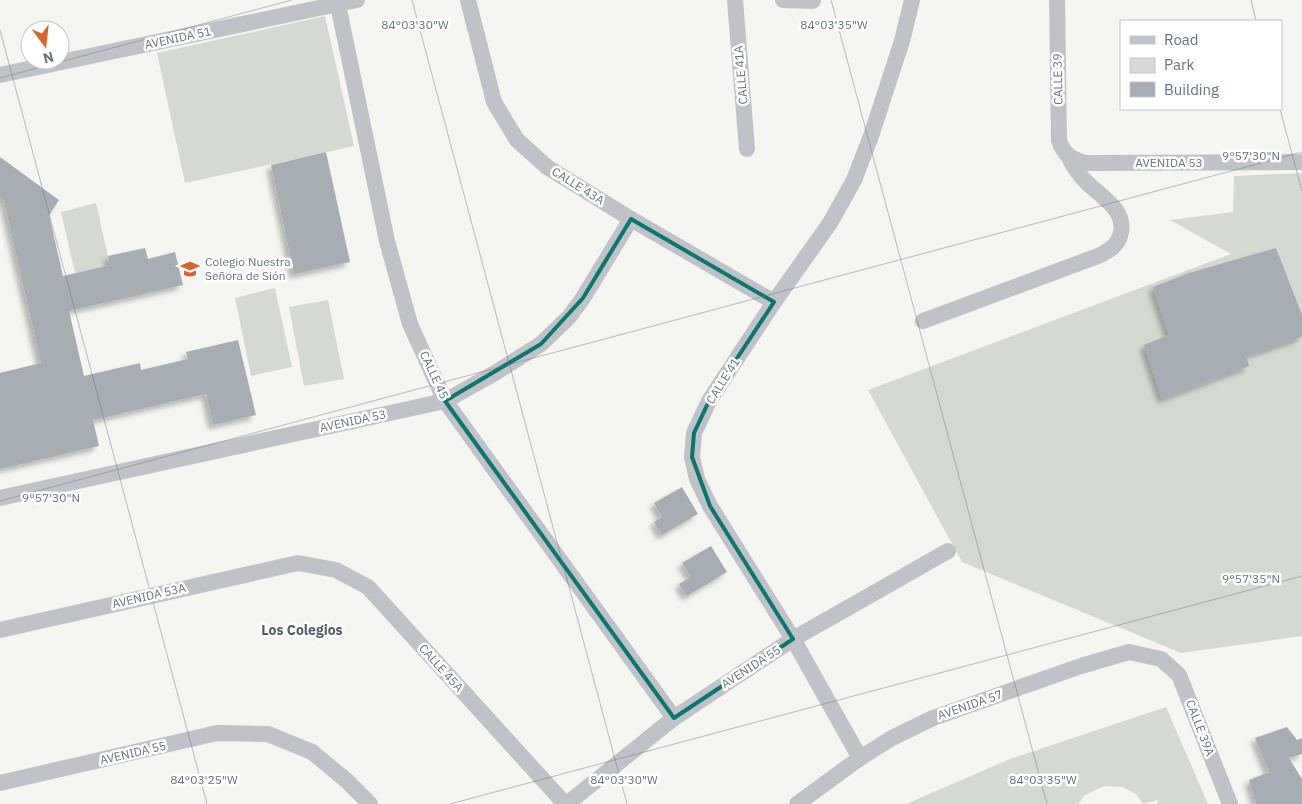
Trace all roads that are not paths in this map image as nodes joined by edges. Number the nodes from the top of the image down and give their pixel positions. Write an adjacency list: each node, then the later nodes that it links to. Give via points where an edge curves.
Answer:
1 (357, 0): 8 (street, AVENIDA 51)
2 (468, 0): 13 (street, CALLE 43A, via 494,102 517,140 547,167)
3 (735, 0): 10 (street, CALLE 41A)
4 (783, 0): 7 (street)
5 (912, 0): 14 (street, CALLE 41, via 896,59 854,180 830,223)
6 (1057, 0): 11 (street, CALLE 39, via 1059,140)
7 (813, 1)
8 (338, 2): 9 (street, AVENIDA 51); 16 (street, CALLE 45, via 387,241 410,324)
9 (0, 75)
10 (747, 149)
11 (1068, 155): 12 (street, AVENIDA 53, via 1084,163); 15 (street, CALLE 39, via 1080,176 1120,217 1120,238 1112,248)
12 (1302, 162)
13 (631, 219): 14 (street, CALLE 43A); 16 (street, AVENIDA 53, via 583,298 541,344)
14 (774, 302): 21 (street, CALLE 41, via 709,400 694,433 692,457 697,479 710,506)
15 (923, 321)
16 (444, 401): 17 (street, AVENIDA 53); 23 (street, CALLE 45)
17 (0, 498)
18 (948, 551): 21 (street, AVENIDA 55)
19 (298, 562): 20 (street, AVENIDA 53A); 27 (street, CALLE 45A, via 336,570 368,587)
20 (0, 630)
21 (793, 639): 23 (street, AVENIDA 55); 24 (street, CALLE 41)
22 (1160, 659): 24 (street, AVENIDA 57, via 1129,652 1082,666 933,718); 29 (street, CALLE 39A, via 1179,674)
23 (674, 718): 27 (street, AVENIDA 55)
24 (860, 758): 28 (street, AVENIDA 57)
25 (0, 783): 26 (street, AVENIDA 55, via 217,733 268,734 312,752)
26 (370, 804)
27 (566, 804)
28 (797, 804)
29 (1230, 804)

